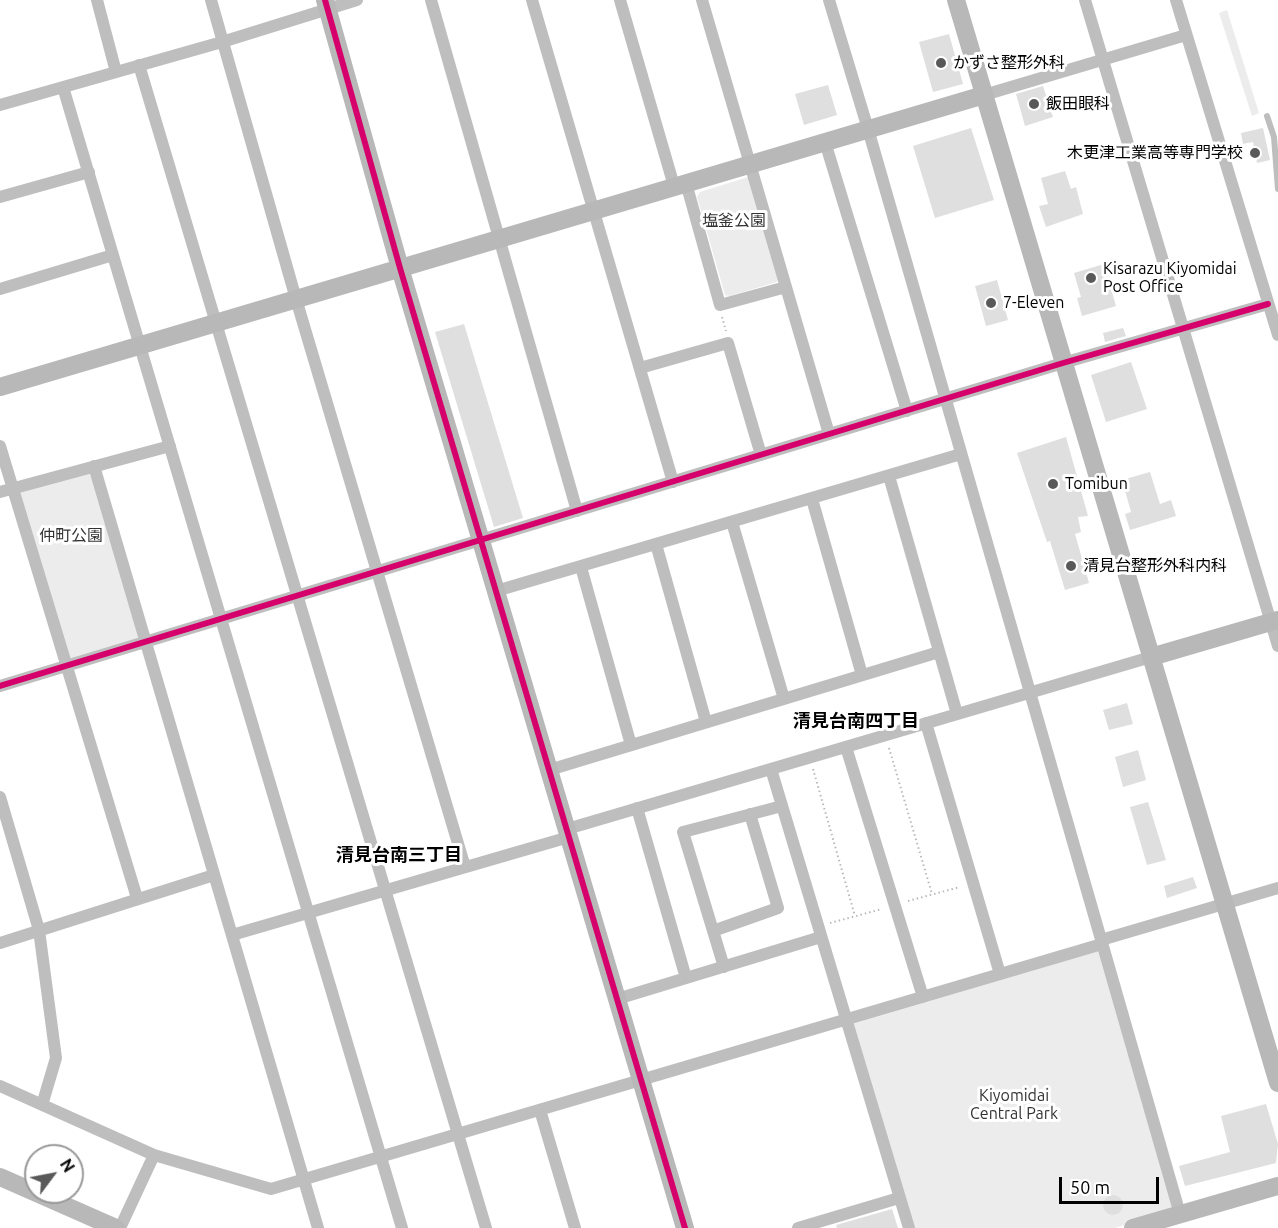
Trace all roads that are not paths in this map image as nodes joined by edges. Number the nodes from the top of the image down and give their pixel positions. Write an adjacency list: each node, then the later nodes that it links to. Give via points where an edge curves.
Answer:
1 (97, 0): 17 (street)
2 (211, 0): 14 (street)
3 (357, 0): 12 (street)
4 (431, 0): 30 (street)
5 (532, 0): 29 (street)
6 (620, 0): 26 (street)
7 (702, 0): 24 (street)
8 (828, 0): 22 (street)
9 (956, 0): 19 (street)
10 (1085, 0): 15 (street)
11 (1176, 0): 13 (street)
12 (326, 4): 14 (street); 32 (street)
13 (1186, 35): 15 (street); 36 (street)
14 (222, 42): 16 (street); 35 (street)
15 (1103, 59): 19 (street); 38 (street)
16 (139, 66): 17 (street); 37 (street)
17 (116, 72): 18 (street)
18 (63, 87): 20 (street); 25 (street)
19 (984, 95): 22 (street); 41 (street)
20 (0, 105)
21 (1267, 116): 27 (lane, via 1274,137)
22 (868, 129): 23 (street); 44 (street)
23 (825, 142): 24 (street); 45 (street)
24 (750, 164): 26 (street); 33 (street)
25 (89, 172): 28 (street); 31 (street)
26 (680, 185): 29 (street); 33 (street, via 720,305)
27 (1278, 189)
28 (0, 197)
29 (594, 210): 30 (street); 42 (street)
30 (499, 238): 32 (street); 57 (street)
31 (113, 255): 34 (street); 40 (street)
32 (400, 268): 35 (street); 59 (street)
33 (786, 287): 46 (street)
34 (0, 289)
35 (296, 299): 37 (street); 62 (street)
36 (1272, 307): 38 (street); 39 (street)
37 (215, 323): 40 (street); 64 (street)
38 (1183, 328): 41 (street); 66 (street)
39 (1278, 335)
40 (140, 345): 43 (street); 48 (street)
41 (1063, 363): 44 (street); 70 (street)
42 (640, 368): 50 (street, via 728,343); 53 (street)
43 (0, 387)
44 (945, 399): 45 (street); 49 (street)
45 (907, 411): 46 (street)
46 (829, 434): 50 (street)
47 (0, 446): 54 (street)
48 (170, 446): 51 (street); 65 (street)
49 (961, 454): 52 (street); 74 (street)
50 (761, 455): 53 (street)
51 (94, 466): 54 (street); 67 (street)
52 (889, 476): 56 (street); 69 (street)
53 (673, 482): 57 (street)
54 (13, 488): 55 (street); 71 (street)
55 (0, 492)
56 (812, 498): 58 (street); 72 (street)
57 (577, 511): 59 (street)
58 (732, 522): 60 (street); 75 (street)
59 (481, 540): 62 (street); 63 (street)
60 (656, 544): 61 (street); 77 (street)
61 (581, 567): 63 (street); 79 (street)
62 (377, 572): 64 (street); 88 (street)
63 (496, 591): 82 (street)
64 (297, 596): 65 (street); 91 (street)
65 (221, 619): 67 (street); 94 (street)
66 (1274, 621): 68 (street); 70 (street)
67 (145, 642): 71 (street); 89 (street)
68 (1278, 646)
69 (939, 652): 72 (street); 76 (street)
70 (1151, 657): 74 (street); 93 (street)
71 (66, 666): 73 (street); 92 (street)
72 (862, 675): 75 (street)
73 (0, 686)
74 (1030, 693): 76 (street); 99 (street)
75 (784, 699): 77 (street)
76 (957, 714): 78 (street)
77 (706, 722): 79 (street)
78 (926, 723): 80 (street); 102 (street)
79 (631, 745): 82 (street)
80 (846, 747): 81 (street); 104 (street)
81 (771, 769): 84 (street); 85 (street)
82 (549, 770): 87 (street)
83 (0, 797): 95 (street)
84 (782, 806): 86 (street); 97 (street)
85 (637, 808): 87 (street); 103 (street)
86 (750, 814): 96 (street, via 778,908); 96 (street, via 684,832)
87 (568, 833): 88 (street); 105 (street)
88 (465, 867): 91 (street)
89 (214, 875): 92 (street); 98 (street)
90 (1278, 888): 93 (street)
91 (385, 890): 94 (street); 112 (street)
92 (137, 898): 95 (street)
93 (1225, 903): 99 (street); 108 (street)
94 (308, 913): 98 (street); 114 (street)
95 (39, 930): 100 (street); 110 (street, via 56,1058)
96 (713, 931): 101 (street)
97 (820, 932): 101 (street); 106 (street)
98 (232, 935): 116 (street)
99 (1102, 942): 102 (street); 119 (street)
100 (0, 943)
101 (724, 967): 103 (street)
102 (1000, 974): 104 (street)
103 (686, 978): 105 (street)
104 (923, 997): 106 (street)
105 (617, 999): 107 (street)
106 (846, 1020): 107 (street); 118 (street)
107 (641, 1080): 111 (street); 125 (street)
108 (1278, 1083)
109 (0, 1086): 110 (street)
110 (42, 1105): 113 (street)
111 (540, 1110): 112 (street); 124 (street)
112 (458, 1134): 114 (street); 123 (street)
113 (154, 1155): 116 (street, via 271,1189); 120 (street)
114 (381, 1157): 116 (street); 122 (street)
115 (0, 1177): 120 (street)
116 (304, 1179): 121 (street)
117 (1278, 1186): 119 (street)
118 (899, 1198): 126 (street); 127 (street)
119 (1180, 1214): 128 (street)
120 (118, 1228)
121 (318, 1228)
122 (402, 1228)
123 (486, 1228)
124 (575, 1228)
125 (685, 1228)
126 (798, 1228)
127 (909, 1228)
128 (1133, 1228)

